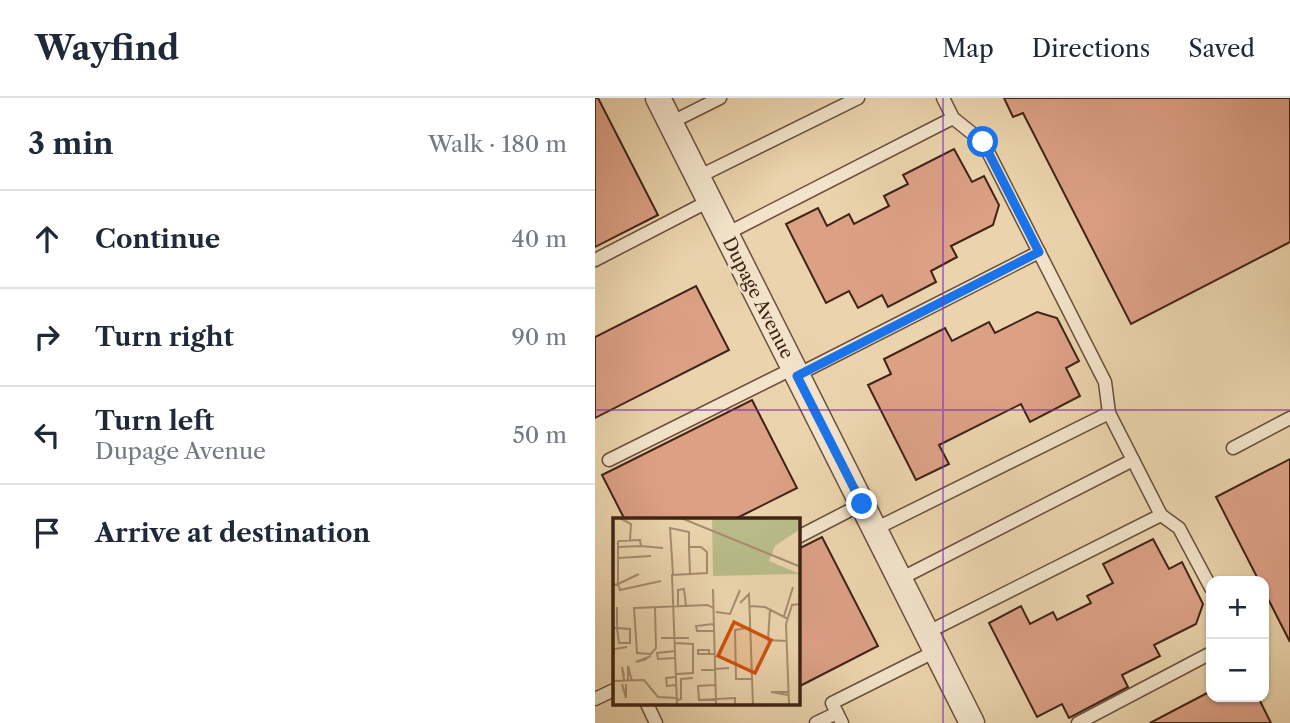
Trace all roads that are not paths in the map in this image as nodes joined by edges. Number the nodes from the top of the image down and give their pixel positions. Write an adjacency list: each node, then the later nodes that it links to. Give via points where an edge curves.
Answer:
1 (658, 98): 6 (street, Dupage Avenue)
2 (720, 98): 6 (lane)
3 (858, 98): 7 (lane)
4 (943, 98): 5 (lane)
5 (953, 118): 9 (lane); 10 (lane, via 983,142)
6 (670, 123): 7 (street, Dupage Avenue)
7 (698, 177): 8 (street, Dupage Avenue)
8 (709, 201): 9 (street, Dupage Avenue); 11 (lane)
9 (726, 234): 12 (street, Dupage Avenue)
10 (1039, 252): 12 (lane); 13 (lane, via 1105,382)
11 (595, 260)
12 (796, 372): 16 (lane); 18 (street, Dupage Avenue)
13 (1109, 413): 17 (lane); 20 (lane)
14 (1290, 418): 15 (lane)
15 (1233, 448)
16 (609, 460)
17 (1133, 460): 19 (lane); 22 (lane)
18 (862, 504): 20 (street, Dupage Avenue); 21 (lane)
19 (1161, 515): 23 (lane, via 1179,528); 24 (lane)
20 (875, 529): 22 (street, Dupage Avenue)
21 (800, 536)
22 (899, 579): 24 (street, Dupage Avenue)
23 (1206, 579)
24 (931, 642): 29 (lane, via 832,704); 32 (street, Dupage Avenue)
25 (1206, 656): 33 (lane)
26 (613, 690): 27 (lane)
27 (595, 699)
28 (648, 706): 30 (lane)
29 (840, 718): 31 (lane)
30 (656, 723)
31 (816, 723)
32 (972, 723)
33 (1078, 723)

